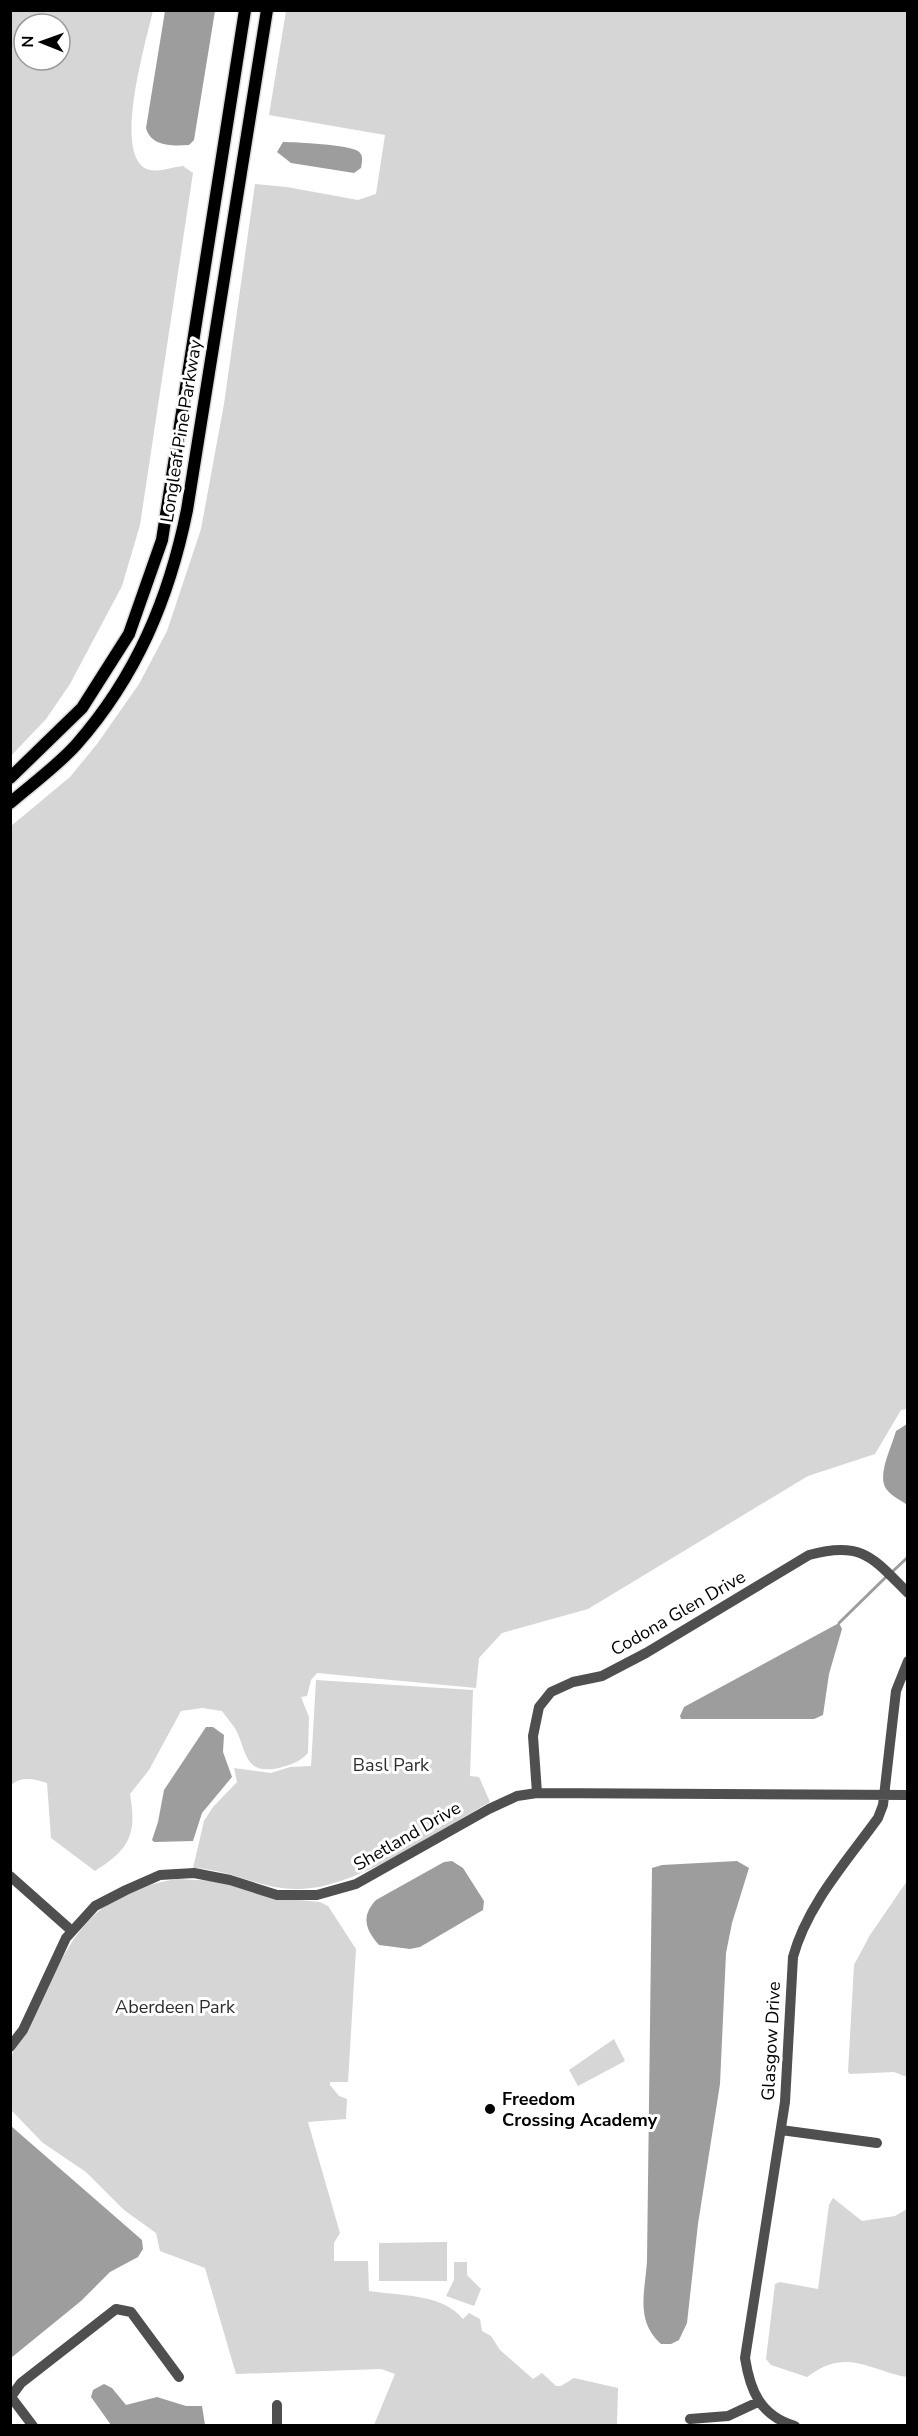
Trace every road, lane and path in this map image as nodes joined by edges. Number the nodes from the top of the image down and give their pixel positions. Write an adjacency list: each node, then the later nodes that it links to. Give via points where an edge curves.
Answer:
1 (245, 10): 3 (main road, Longleaf Pine Parkway, via 162,540 129,634 82,708)
2 (267, 10): 4 (main road, Longleaf Pine Parkway, via 186,510 168,589 148,640 111,702 75,746)
3 (10, 778)
4 (10, 803)
5 (908, 1593): 7 (street, Codona Glen Drive, via 874,1559 851,1549 830,1549 809,1555 602,1676 551,1692 539,1707 533,1736)
6 (908, 1661): 8 (street, Glasgow Drive, via 896,1691)
7 (537, 1793): 8 (street, Shetland Drive); 11 (street, Shetland Drive, via 489,1809 356,1884 316,1895 277,1895 194,1873 160,1875 95,1906)
8 (884, 1794): 9 (street, Shetland Drive); 13 (street, Glasgow Drive, via 878,1818 811,1911 799,1934 792,1968)
9 (908, 1795)
10 (10, 1875): 11 (street)
11 (72, 1931): 12 (street, Shetland Drive, via 23,2030)
12 (10, 2047)
13 (781, 2130): 14 (street); 17 (street, Glasgow Drive, via 745,2358 748,2379)
14 (877, 2143)
15 (179, 2377): 16 (street, via 130,2312 116,2309 21,2383)
16 (11, 2398): 20 (street)
17 (759, 2402): 19 (street, via 728,2416); 22 (street, via 765,2410)
18 (277, 2406): 21 (street)
19 (690, 2419)
20 (33, 2426)
21 (278, 2426)
22 (795, 2426)

